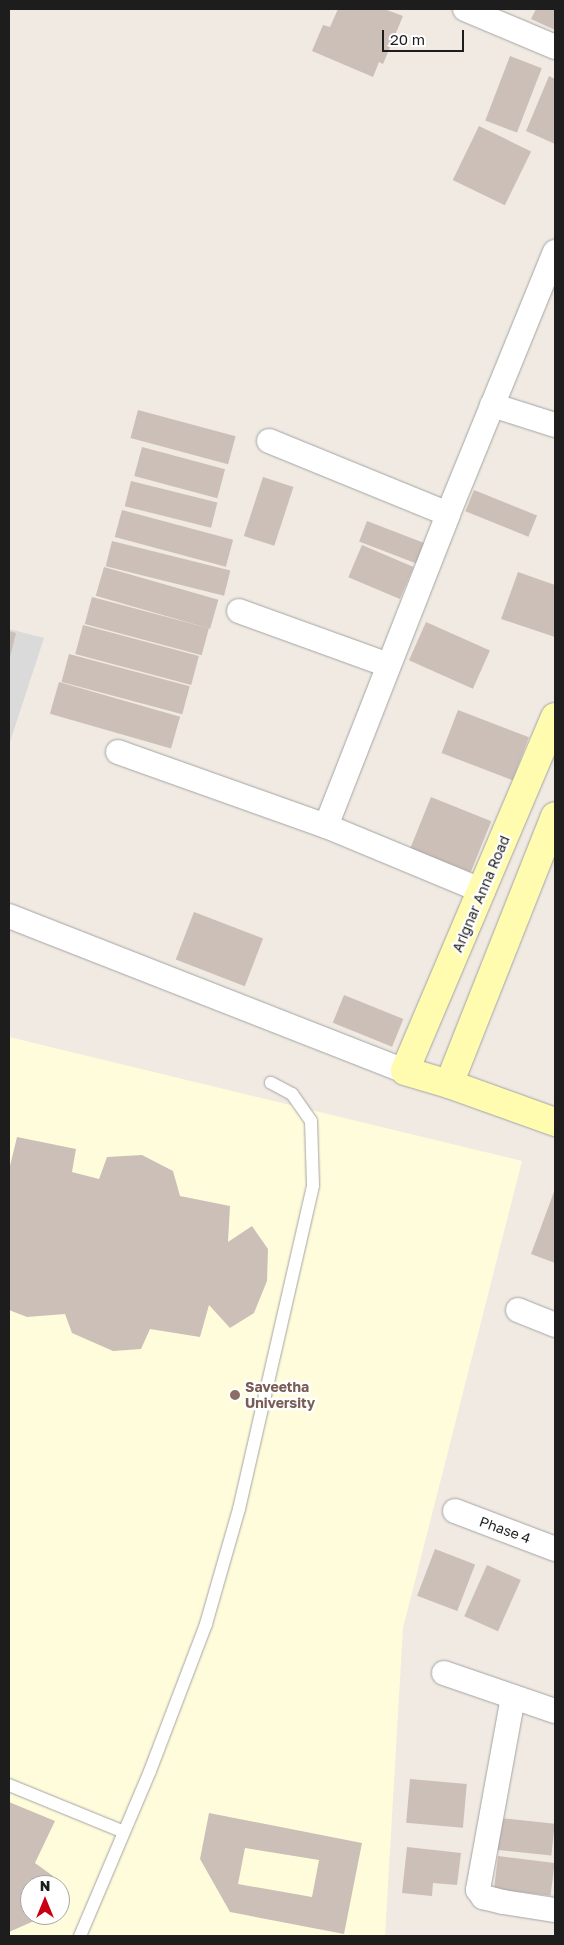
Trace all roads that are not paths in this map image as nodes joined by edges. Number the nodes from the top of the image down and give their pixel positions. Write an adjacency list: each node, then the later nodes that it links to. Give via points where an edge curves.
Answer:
1 (465, 9): 2 (street)
2 (555, 46)
3 (555, 252): 4 (street)
4 (492, 405): 5 (street); 7 (street)
5 (555, 425)
6 (269, 441): 7 (street)
7 (448, 514): 9 (street)
8 (239, 611): 9 (street)
9 (388, 665): 13 (street)
10 (555, 717): 14 (street, Arignar Anna Road)
11 (118, 752): 13 (street)
12 (555, 816): 18 (street)
13 (326, 826): 14 (street)
14 (483, 891): 16 (street, Arignar Anna Road)
15 (9, 916): 16 (street)
16 (405, 1071): 18 (street)
17 (271, 1083): 28 (lane, via 292,1094 311,1121 313,1184 239,1509 206,1624)
18 (449, 1084): 19 (street)
19 (555, 1122)
20 (518, 1310): 21 (street)
21 (555, 1325)
22 (455, 1511): 23 (street, Phase 4)
23 (555, 1549)
24 (444, 1673): 25 (street)
25 (513, 1697): 26 (street); 29 (street, via 478,1890 483,1897)
26 (555, 1711)
27 (9, 1785): 28 (lane)
28 (124, 1832): 30 (lane)
29 (555, 1910)
30 (80, 1936)

